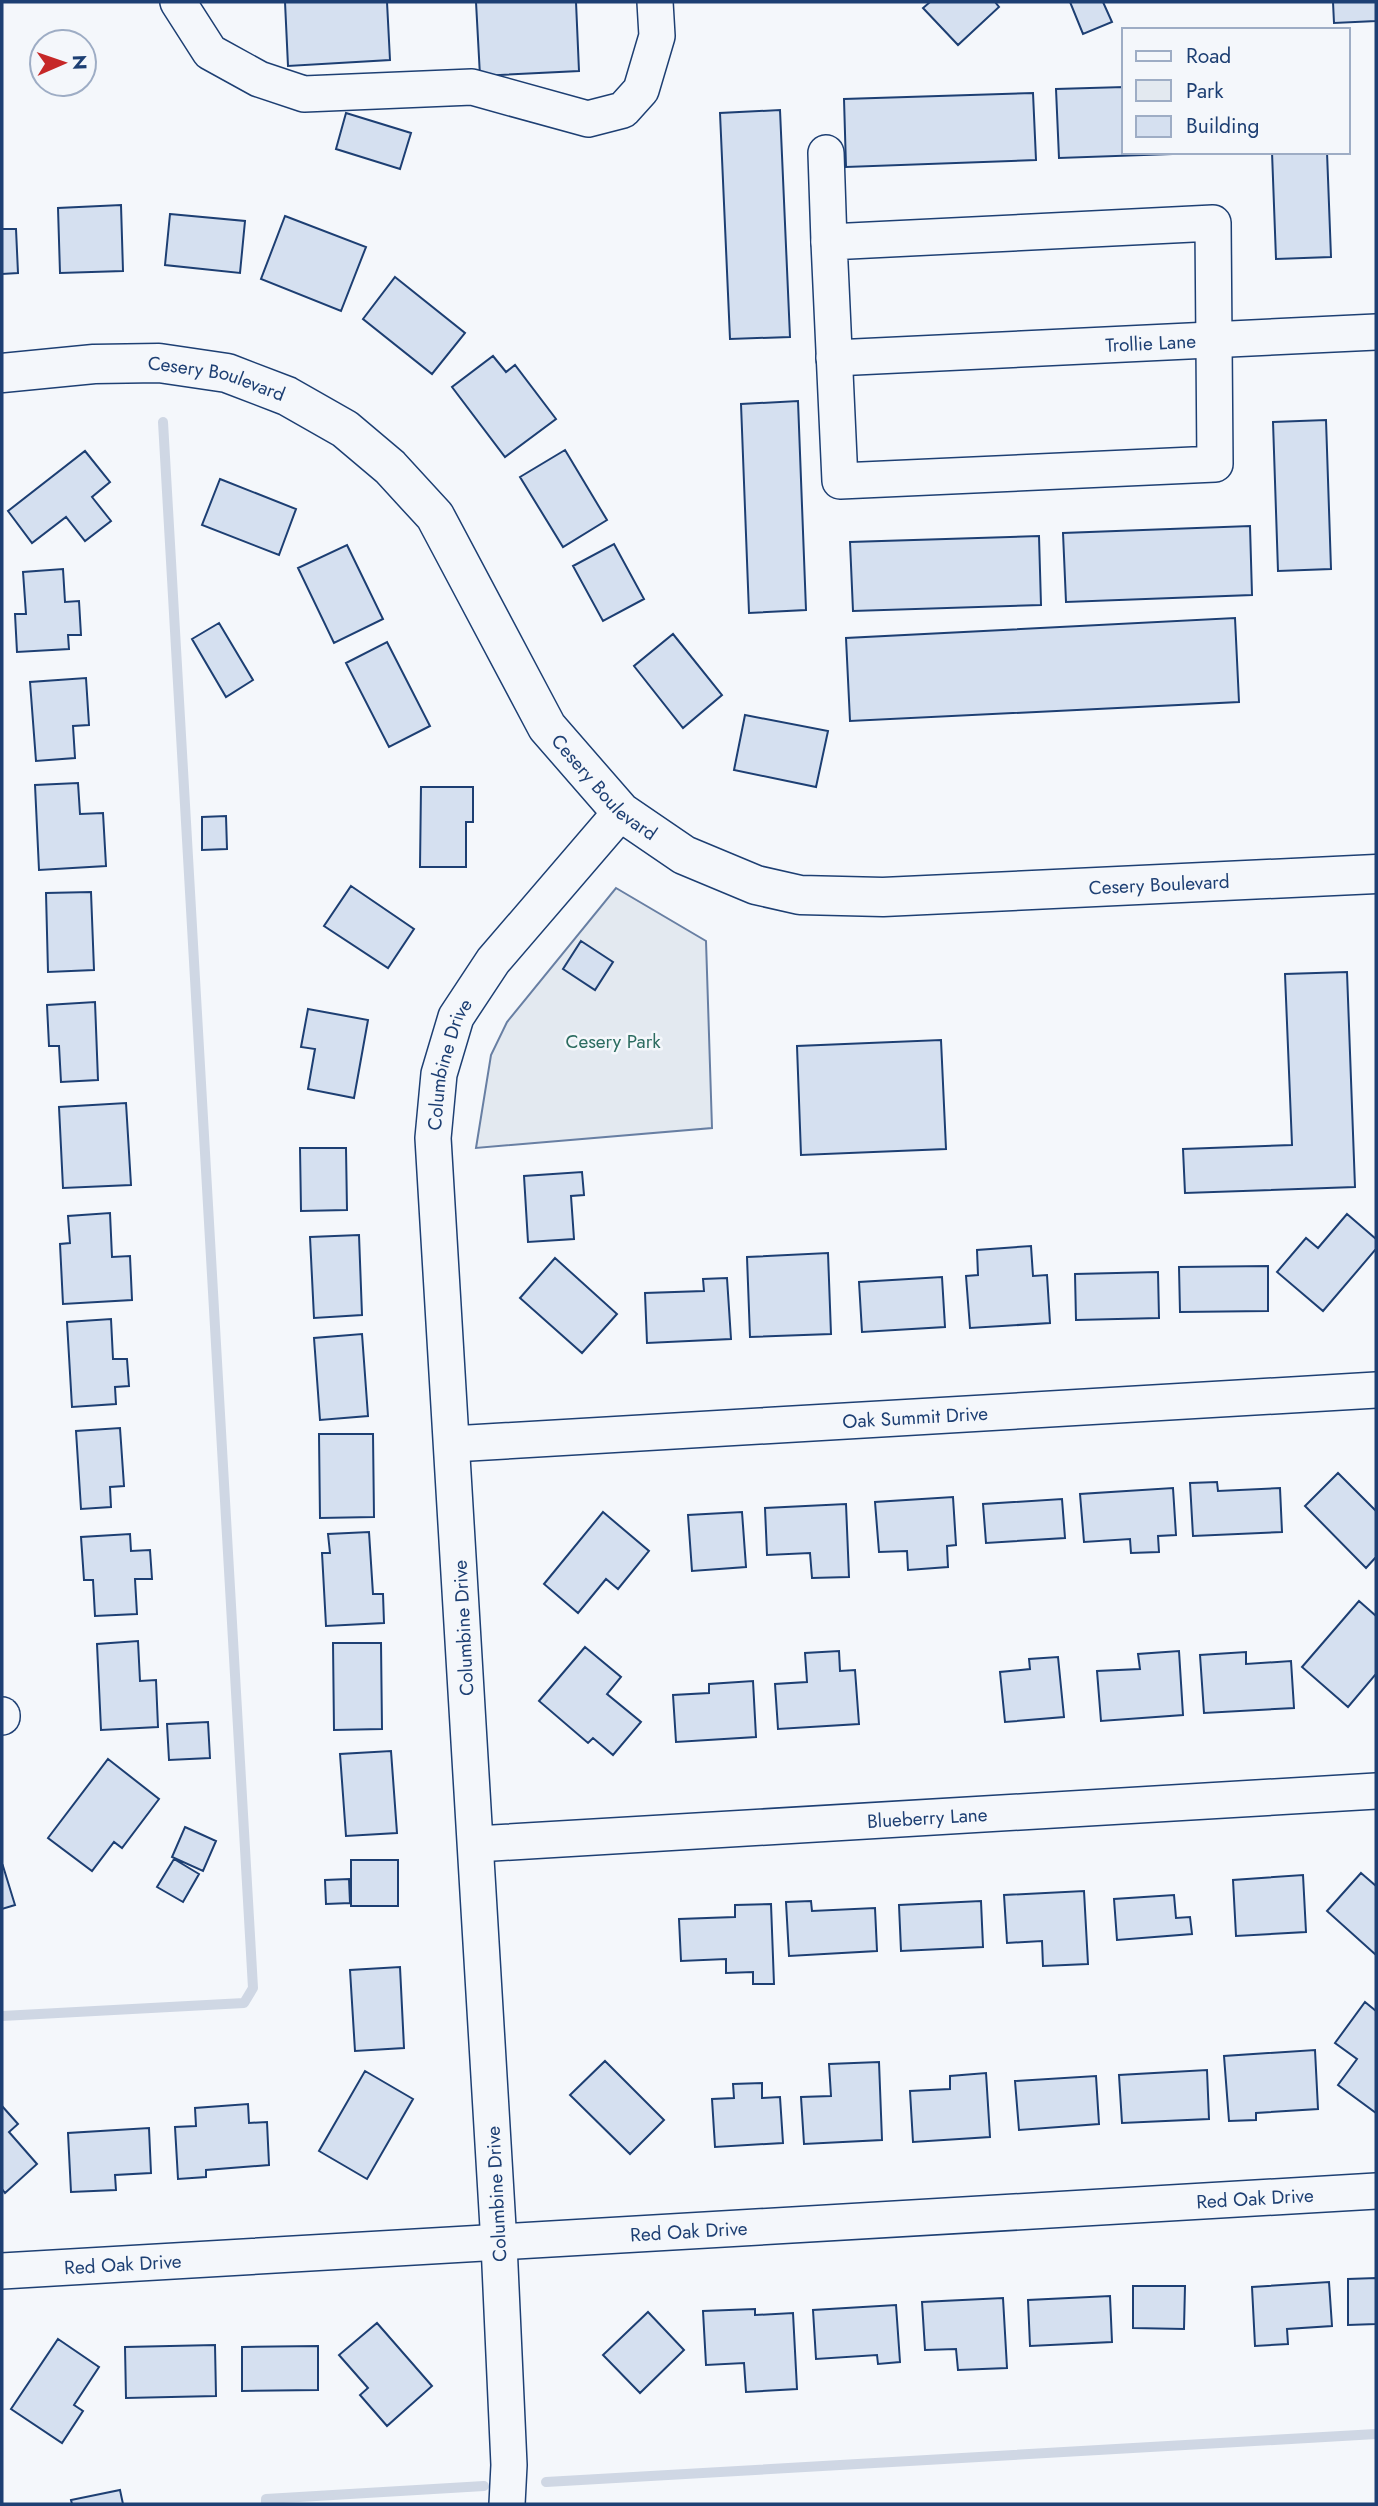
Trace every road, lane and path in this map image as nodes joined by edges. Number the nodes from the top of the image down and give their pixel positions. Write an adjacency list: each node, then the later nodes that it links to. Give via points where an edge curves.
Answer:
1 (178, 2): 2 (street, via 210,52 259,79 304,94 472,88 588,119 623,110 641,90 657,36)
2 (655, 2)
3 (826, 153): 4 (street)
4 (829, 242): 6 (street, via 1213,223); 7 (street)
5 (1376, 332): 6 (street, Trollie Lane)
6 (1213, 338): 7 (street, Trollie Lane); 7 (street, via 1215,464 840,481)
7 (834, 358)
8 (2, 373): 9 (main road, Cesery Boulevard, via 159,363 227,373 287,396 345,429 390,467 435,516 547,727)
9 (621, 812): 10 (main road, Cesery Boulevard, via 684,855 756,885 800,895 883,897); 12 (street, Columbine Drive, via 493,961 456,1017 439,1074 433,1138)
10 (1376, 874)
11 (1376, 1390): 12 (street, Oak Summit Drive)
12 (452, 1444): 14 (street, Columbine Drive)
13 (1376, 1791): 14 (street, Blueberry Lane)
14 (476, 1844): 16 (street, Columbine Drive)
15 (1376, 2191): 16 (street, Red Oak Drive)
16 (499, 2244): 17 (street, Red Oak Drive); 18 (street, Columbine Drive)
17 (2, 2272)
18 (507, 2504)

